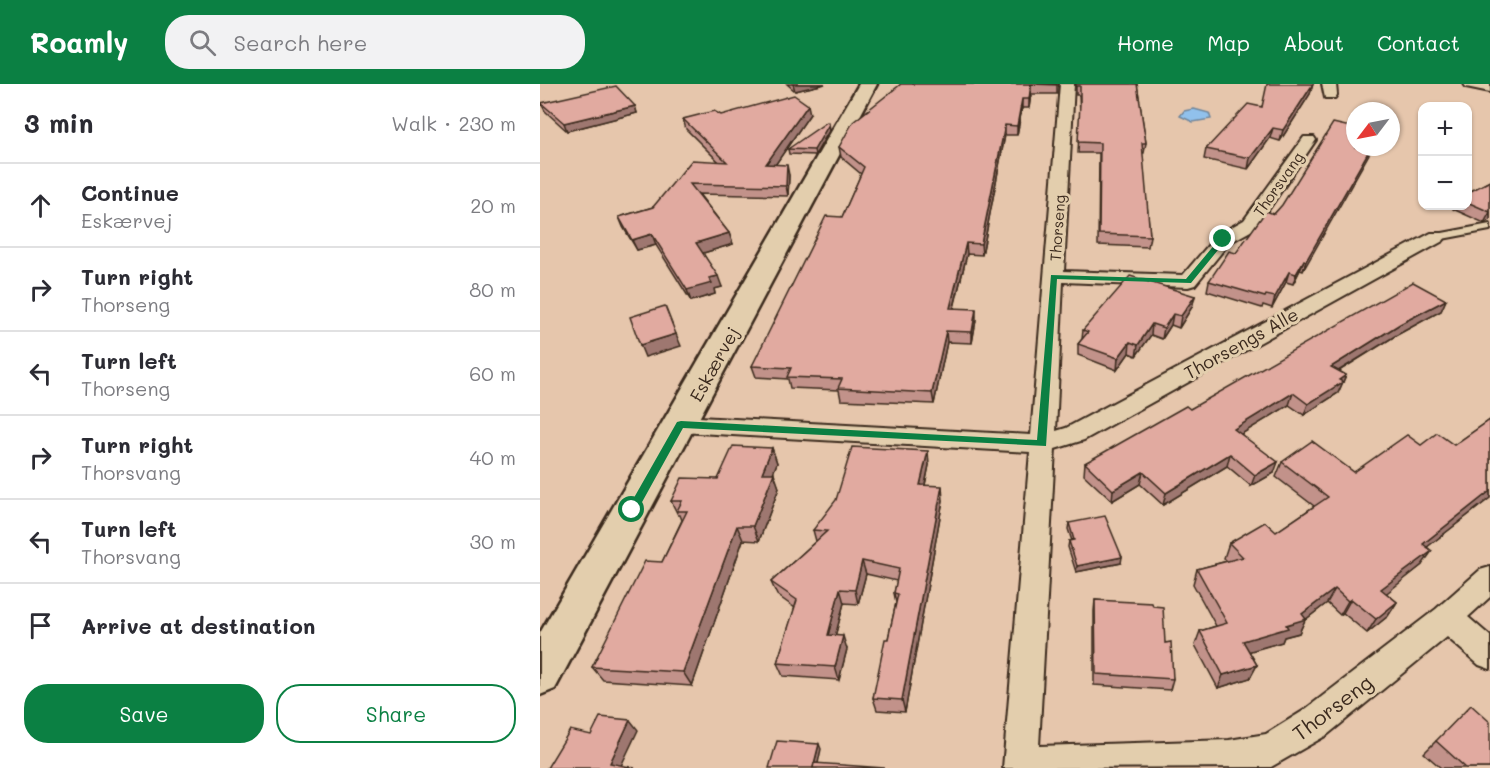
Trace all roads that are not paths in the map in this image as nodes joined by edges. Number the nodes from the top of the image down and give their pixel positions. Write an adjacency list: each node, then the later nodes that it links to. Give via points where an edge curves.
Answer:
1 (868, 84): 9 (street, Eskærvej)
2 (1067, 84): 8 (street, Thorseng)
3 (1471, 84): 4 (street)
4 (1490, 88)
5 (1309, 140): 8 (street, Thorsvang, via 1250,224 1223,239 1188,281)
6 (1490, 227): 7 (lane)
7 (1437, 237): 10 (street, Thorsengs Alle, via 1075,434)
8 (1053, 276): 10 (street, Thorseng)
9 (681, 424): 10 (street); 14 (street, Eskærvej)
10 (1042, 444): 15 (street, Thorseng)
11 (1490, 579): 12 (street, Thorseng)
12 (1447, 618): 13 (street); 15 (street, Thorseng, via 1315,723 1271,750 1229,757)
13 (1490, 655)
14 (540, 674)
15 (1020, 766)

